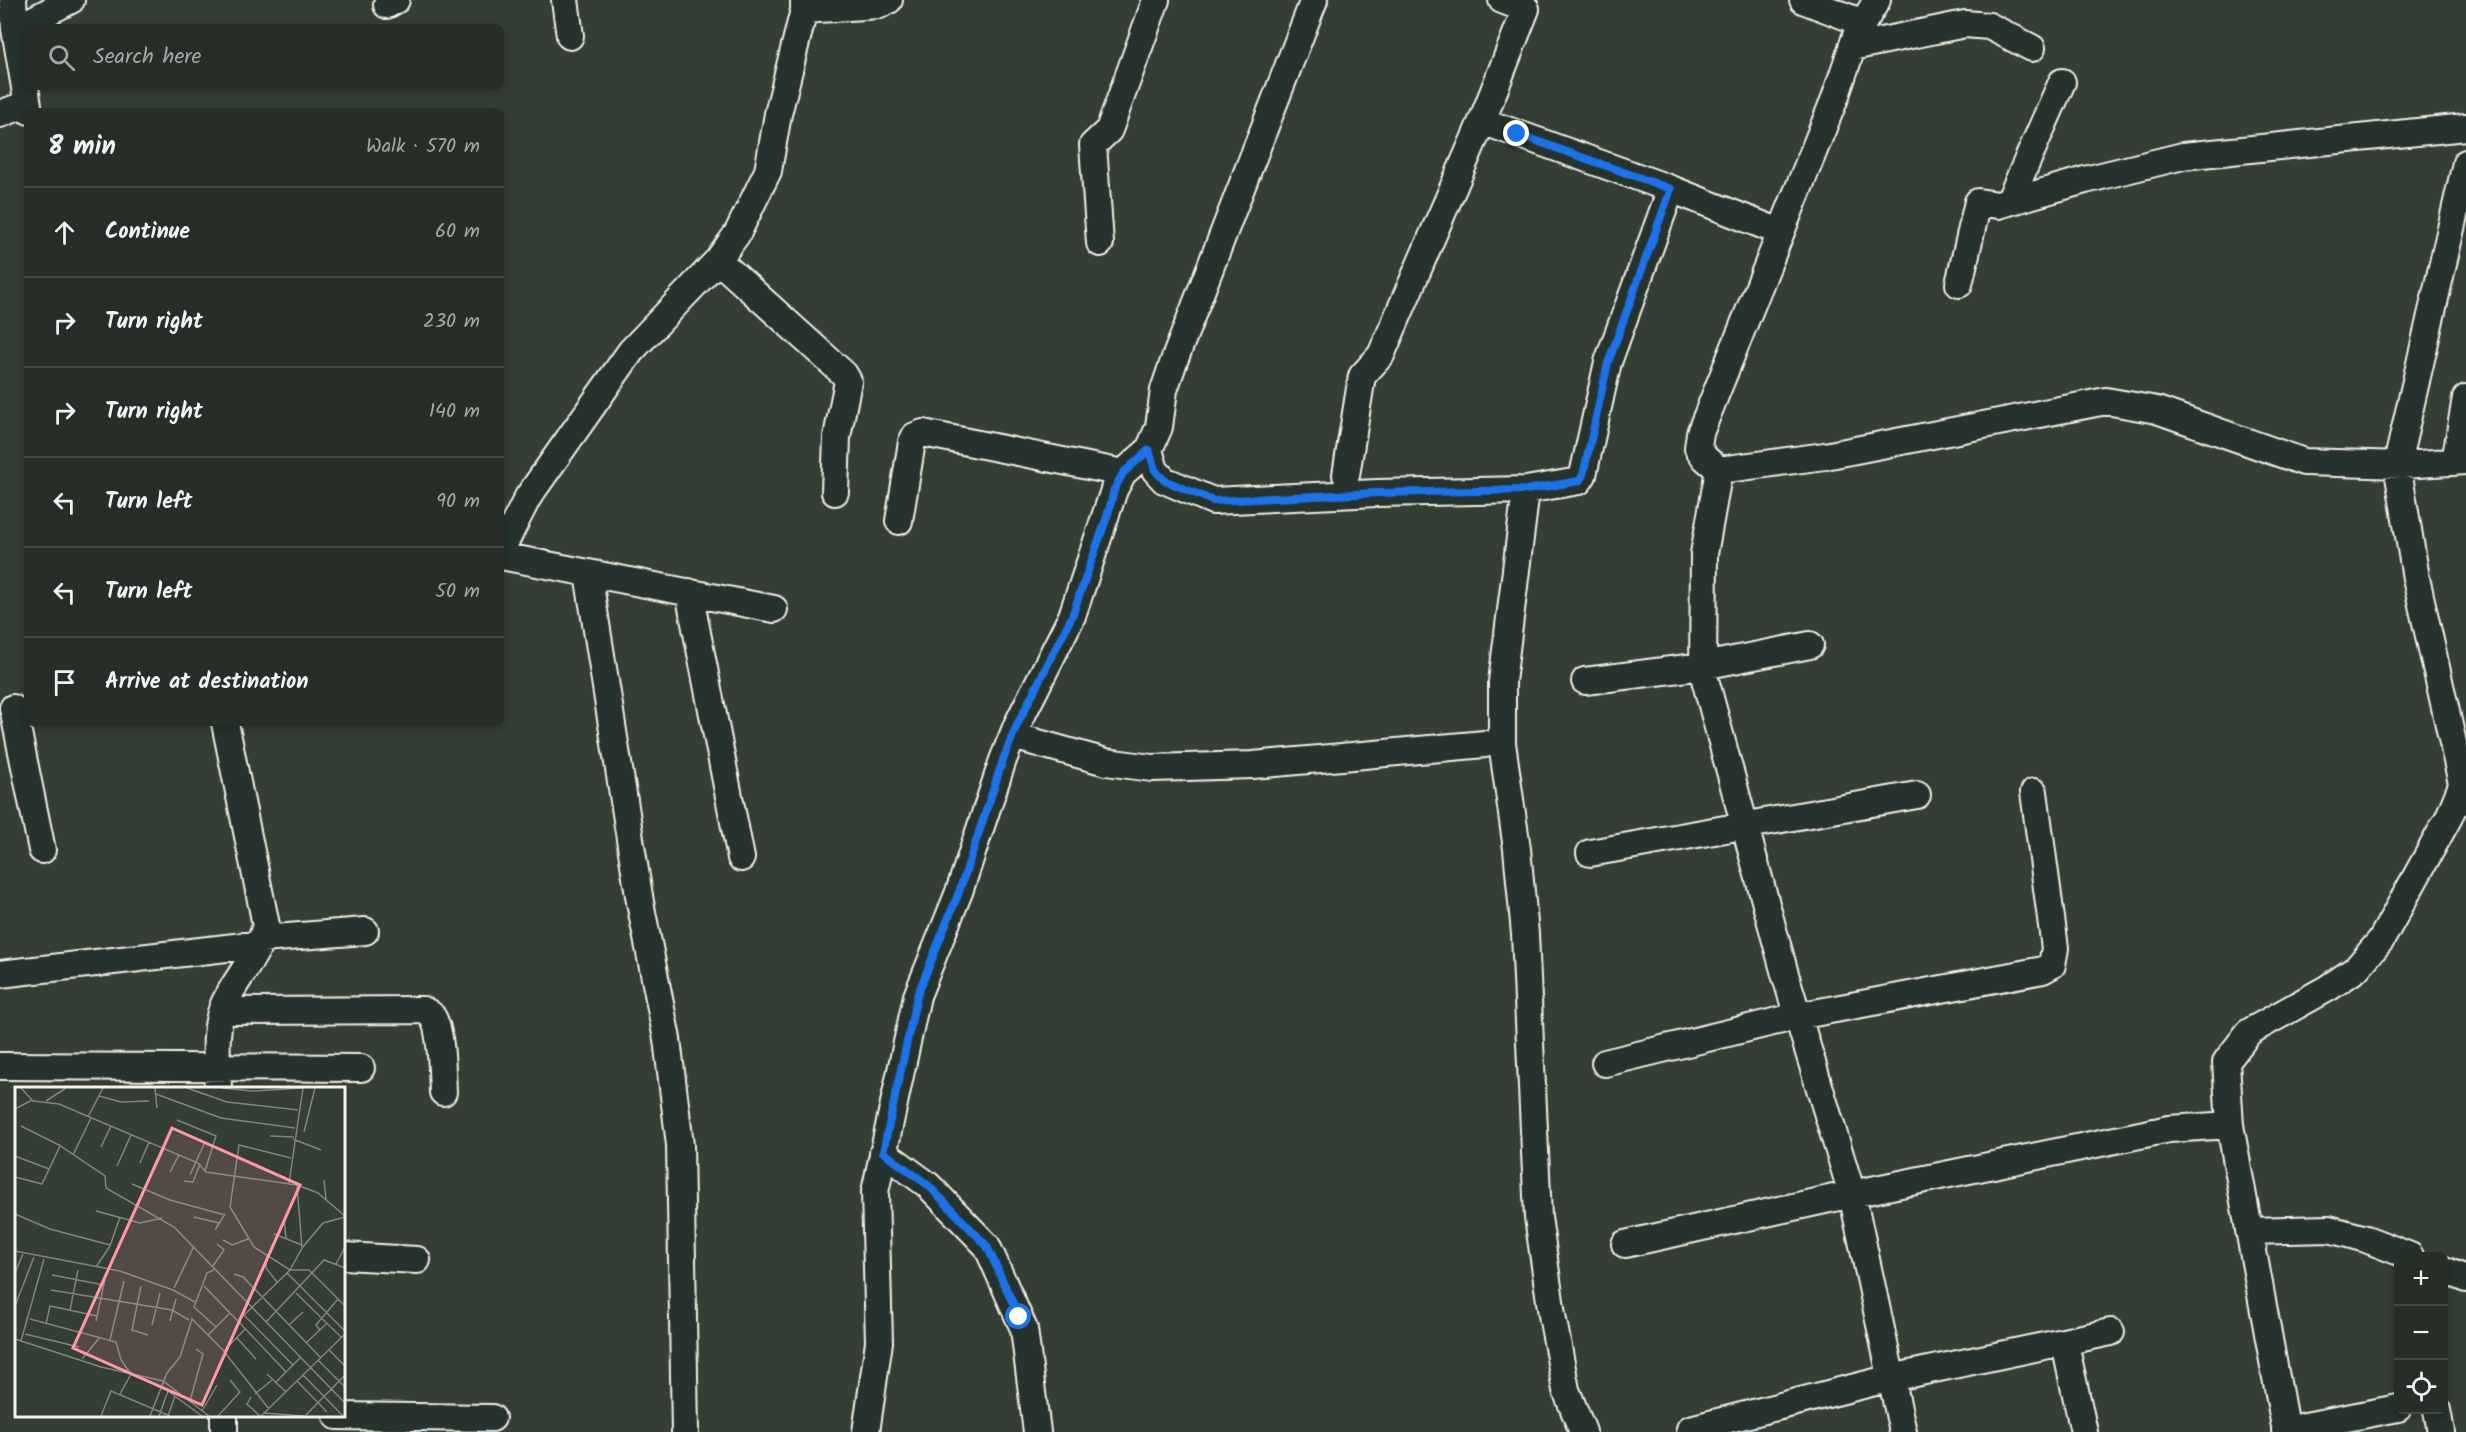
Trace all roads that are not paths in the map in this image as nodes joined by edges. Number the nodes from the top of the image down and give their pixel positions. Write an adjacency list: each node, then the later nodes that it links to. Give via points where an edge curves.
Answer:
1 (13, 0): 14 (street)
2 (71, 0): 13 (street)
3 (566, 0): 15 (street)
4 (889, 0): 10 (street, via 879,5)
5 (1156, 0): 29 (street, via 1109,130 1093,145)
6 (1314, 0): 33 (street, via 1174,361 1164,390 1160,427)
7 (1803, 0): 11 (street)
8 (1877, 0): 11 (street)
9 (1519, 3): 23 (street)
10 (804, 5): 30 (street, via 768,171 738,234)
11 (1863, 23): 16 (street)
12 (24, 24): 14 (street)
13 (25, 24)
14 (15, 29): 19 (street)
15 (570, 36)
16 (1852, 47): 17 (street, via 1965,24 1989,26); 28 (street)
17 (2032, 48)
18 (2062, 82): 27 (street)
19 (24, 83)
20 (25, 90): 21 (street)
21 (28, 107): 22 (street)
22 (0, 114)
23 (1482, 122): 26 (street); 38 (street, via 1381,355 1362,376)
24 (2466, 127): 27 (street, via 2183,156)
25 (2466, 163): 35 (street)
26 (1671, 189): 28 (street); 39 (street, via 1608,363 1583,475 1579,481)
27 (2009, 202): 31 (street, via 1978,202)
28 (1780, 232): 36 (street, via 1700,433 1698,448)
29 (1100, 243)
30 (718, 260): 40 (street, via 848,381 837,437); 42 (street, via 631,351 528,497)
31 (1959, 284)
32 (2466, 398): 34 (street)
33 (1149, 450): 37 (street); 39 (street, via 1155,470 1164,480 1213,501)
34 (2461, 461): 35 (street)
35 (2397, 464): 36 (street, via 2304,462 2157,410 2106,401 1825,456); 54 (street, via 2416,578)
36 (1719, 470): 48 (street, via 1704,554)
37 (1123, 473): 41 (street, via 923,433 912,442); 52 (street, via 1072,616)
38 (1346, 475)
39 (1526, 490): 94 (street, via 1502,682 1502,743 1525,934 1538,1217 1566,1390)
40 (835, 492)
41 (898, 521)
42 (504, 544)
43 (504, 557): 44 (street)
44 (588, 573): 45 (street); 91 (street, via 640,902 667,1039 680,1145)
45 (689, 592): 46 (street); 60 (street)
46 (774, 609)
47 (1810, 645): 48 (street)
48 (1703, 666): 49 (street); 57 (street)
49 (1585, 681)
50 (13, 708): 58 (street)
51 (226, 726): 62 (street, via 266,925)
52 (1013, 736): 53 (street, via 1106,762 1152,768 1253,765); 72 (street, via 959,892 917,996)
53 (1485, 744)
54 (2465, 790): 71 (street, via 2375,947 2356,969 2249,1032 2226,1062)
55 (2034, 792): 65 (street, via 2055,948 2052,965 2043,970)
56 (1917, 795): 57 (street)
57 (1745, 827): 59 (street); 65 (street)
58 (42, 850)
59 (1590, 853)
60 (741, 858)
61 (365, 931): 62 (street)
62 (262, 941): 63 (street); 64 (street)
63 (0, 974)
64 (223, 1011): 69 (street, via 217,1037); 70 (street, via 423,1010 431,1014 435,1024)
65 (1798, 1016): 66 (street); 73 (street)
66 (1605, 1063)
67 (0, 1066): 69 (street)
68 (361, 1068): 69 (street)
69 (218, 1078)
70 (443, 1092)
71 (2230, 1125): 73 (street, via 2169,1129); 74 (street)
72 (883, 1152): 92 (street, via 875,1192 879,1342); 93 (street, via 928,1185 987,1246 1024,1329)
73 (1852, 1194): 75 (street); 83 (street)
74 (2249, 1231): 76 (street, via 2329,1229); 90 (street)
75 (1625, 1244)
76 (2398, 1252)
77 (345, 1256): 78 (street)
78 (417, 1260)
79 (2448, 1272): 80 (street)
80 (2466, 1279)
81 (2111, 1332): 82 (street)
82 (2065, 1344): 83 (street); 96 (street)
83 (1891, 1378): 88 (street); 95 (street)
84 (2394, 1409): 90 (street)
85 (2438, 1414): 97 (street)
86 (345, 1416): 87 (street)
87 (492, 1418)
88 (1755, 1422): 89 (street)
89 (1690, 1429)
90 (2285, 1431)
91 (685, 1432)
92 (866, 1432)
93 (1037, 1432)
94 (1583, 1432)
95 (1903, 1432)
96 (2084, 1432)
97 (2441, 1432)

